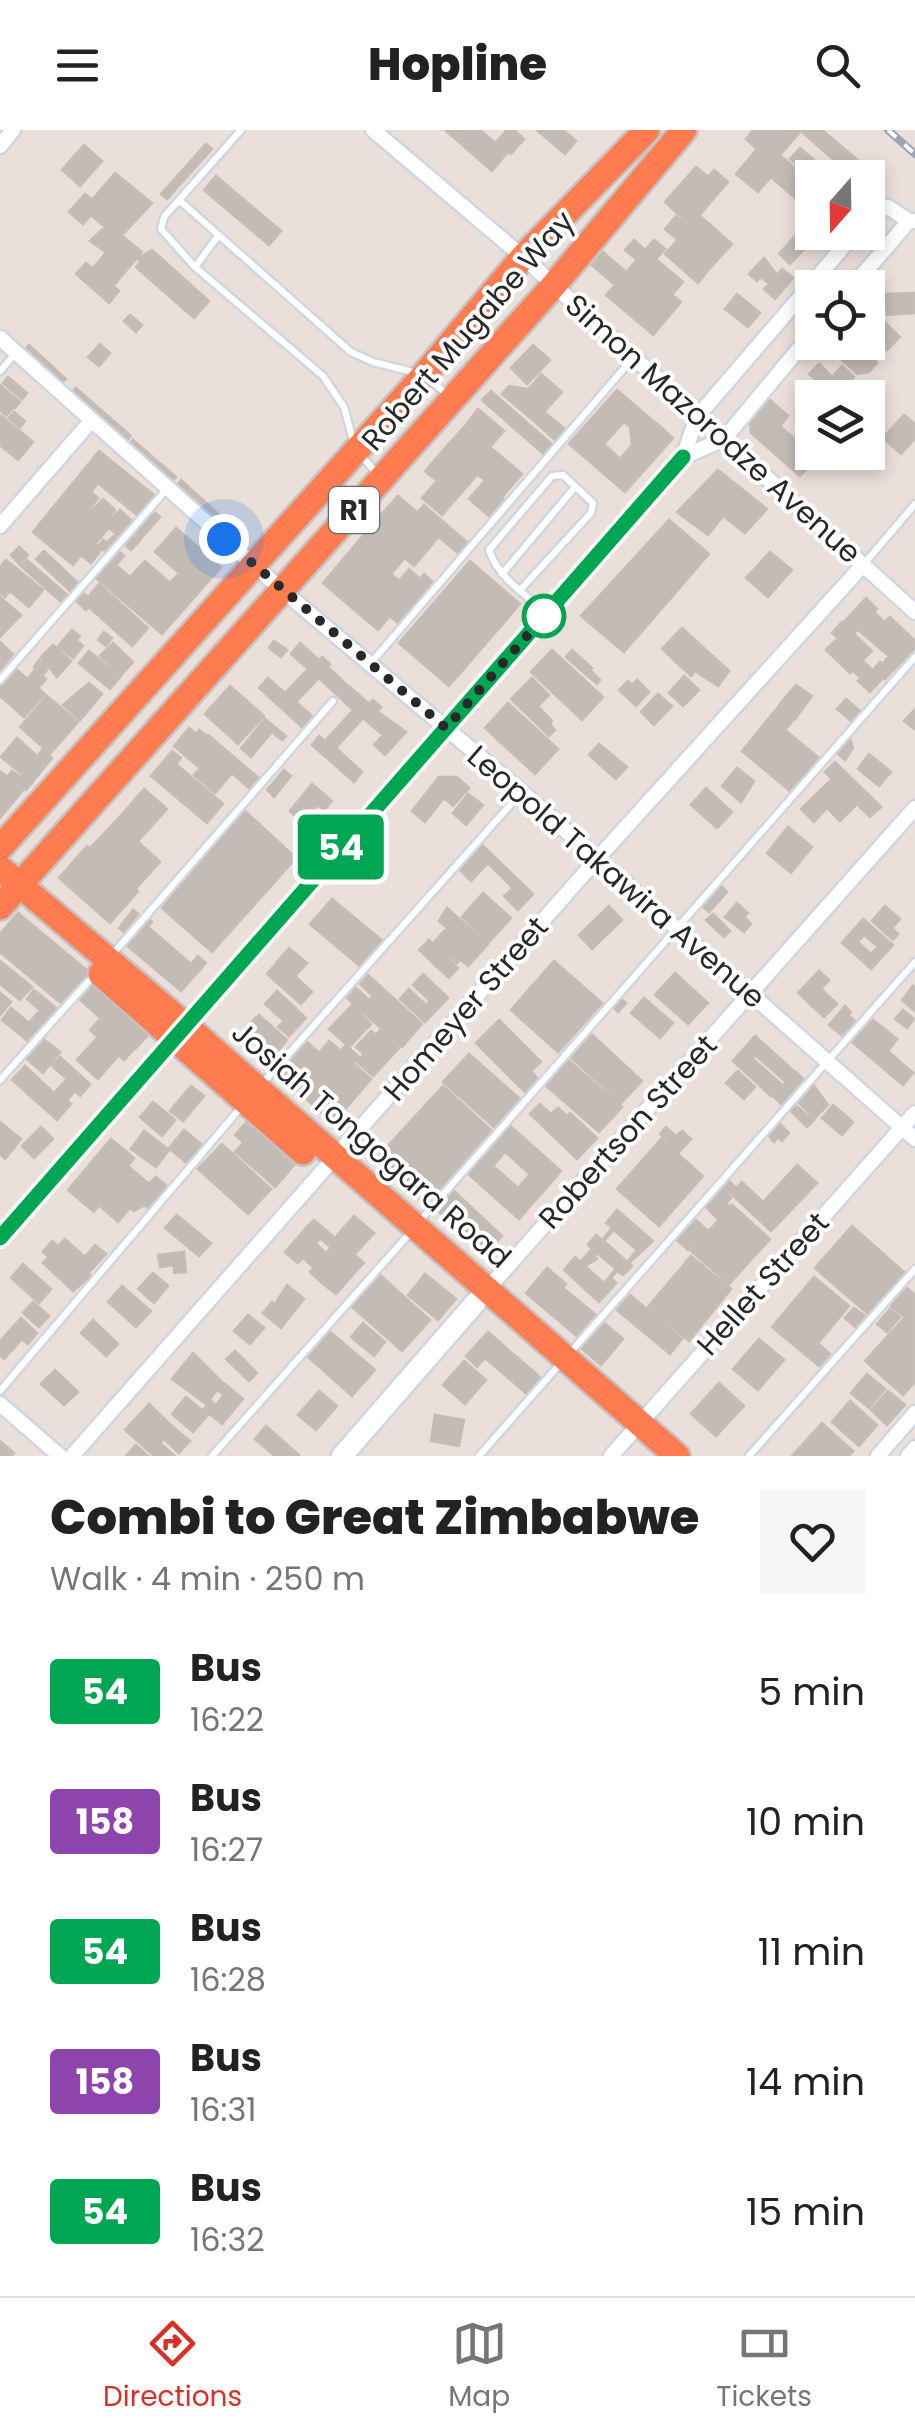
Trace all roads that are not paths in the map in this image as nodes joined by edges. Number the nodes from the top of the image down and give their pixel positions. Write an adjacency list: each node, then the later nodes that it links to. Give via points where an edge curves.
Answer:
1 (14, 130): 6 (street)
2 (241, 130): 7 (lane)
3 (373, 130): 12 (street, Simon Mazorodze Avenue)
4 (647, 130): 12 (highway, Robert Mugabe Way / R1)
5 (684, 130): 16 (highway, Robert Mugabe Way / R1)
6 (0, 146)
7 (179, 200): 10 (lane); 13 (lane, via 161,228)
8 (885, 208): 9 (street)
9 (912, 221): 15 (street)
10 (218, 236): 13 (lane); 23 (lane, via 351,352)
11 (841, 250): 14 (street)
12 (523, 257): 16 (street, Simon Mazorodze Avenue); 23 (highway, Robert Mugabe Way / R1)
13 (195, 267): 28 (lane, via 323,376 344,407)
14 (824, 270)
15 (867, 270)
16 (554, 285): 21 (street, Simon Mazorodze Avenue); 24 (highway, Robert Mugabe Way / R1)
17 (795, 304): 25 (street)
18 (0, 338): 19 (street, Leopold Takawira Avenue)
19 (16, 353): 22 (lane); 26 (street, Leopold Takawira Avenue)
20 (795, 353): 27 (street)
21 (633, 358): 25 (street, Simon Mazorodze Avenue); 43 (lane)
22 (0, 371)
23 (424, 375): 24 (lane); 28 (highway, Robert Mugabe Way / R1)
24 (453, 399): 30 (highway, Robert Mugabe Way / R1)
25 (698, 417): 27 (street, Simon Mazorodze Avenue); 29 (street)
26 (90, 422): 32 (street, Leopold Takawira Avenue); 34 (street)
27 (724, 439): 29 (street); 36 (street, Simon Mazorodze Avenue)
28 (355, 450): 30 (lane); 35 (highway, Robert Mugabe Way / R1)
29 (683, 457): 41 (street)
30 (382, 479): 39 (highway, Robert Mugabe Way / R1)
31 (575, 487): 37 (lane); 37 (lane, via 563,475 552,476 488,550); 38 (lane, via 594,503 591,512)
32 (167, 489): 35 (street, Leopold Takawira Avenue); 45 (lane)
33 (915, 504): 36 (lane)
34 (0, 526)
35 (253, 564): 39 (street, Leopold Takawira Avenue); 44 (highway, Robert Mugabe Way / R1)
36 (862, 565): 40 (street, Simon Mazorodze Avenue); 54 (street, Homeyer Street)
37 (502, 574): 38 (lane)
38 (520, 590): 41 (lane)
39 (282, 591): 43 (street, Leopold Takawira Avenue); 46 (highway, Robert Mugabe Way / R1)
40 (915, 612)
41 (547, 613): 48 (street)
42 (915, 657): 58 (lane)
43 (370, 664): 48 (street, Leopold Takawira Avenue)
44 (159, 672): 46 (highway); 49 (highway, Robert Mugabe Way / R1)
45 (0, 680)
46 (185, 697): 50 (highway, Robert Mugabe Way / R1)
47 (334, 701): 60 (lane)
48 (446, 728): 51 (street, Leopold Takawira Avenue); 62 (street)
49 (89, 749): 50 (highway); 53 (highway, Robert Mugabe Way / R1)
50 (116, 774): 56 (highway, Robert Mugabe Way / R1)
51 (522, 792): 54 (street, Leopold Takawira Avenue); 65 (lane)
52 (915, 808): 61 (street, Robertson Street)
53 (0, 848)
54 (597, 859): 58 (street, Leopold Takawira Avenue); 69 (street, Homeyer Street)
55 (0, 868): 56 (highway, Josiah Tongogara Road)
56 (20, 886): 57 (highway, Robert Mugabe Way); 60 (highway, Josiah Tongogara Road)
57 (0, 907)
58 (676, 929): 61 (street, Leopold Takawira Avenue); 70 (lane)
59 (915, 962): 63 (lane)
60 (103, 965): 62 (highway, Josiah Tongogara Road); 64 (lane)
61 (750, 996): 63 (street, Leopold Takawira Avenue); 73 (street, Robertson Street)
62 (178, 1031): 65 (highway, Josiah Tongogara Road); 69 (highway, Josiah Tongogara Road); 71 (street)
63 (827, 1062): 67 (street, Leopold Takawira Avenue); 74 (lane)
64 (0, 1080)
65 (245, 1103): 69 (highway, Josiah Tongogara Road); 75 (lane)
66 (915, 1113): 67 (street, Hellet Street)
67 (902, 1128): 68 (street, Leopold Takawira Avenue); 78 (street, Hellet Street)
68 (915, 1139)
69 (330, 1164): 70 (highway, Josiah Tongogara Road); 81 (street, Homeyer Street)
70 (410, 1233): 73 (highway, Josiah Tongogara Road); 82 (lane)
71 (0, 1238)
72 (915, 1269): 88 (lane)
73 (481, 1296): 74 (highway, Josiah Tongogara Road); 83 (street, Robertson Street)
74 (560, 1364): 78 (highway, Josiah Tongogara Road); 84 (lane)
75 (0, 1391)
76 (0, 1404): 80 (street)
77 (915, 1414): 89 (street)
78 (634, 1429): 85 (street, Hellet Street); 86 (highway, Josiah Tongogara Road); 87 (highway, Josiah Tongogara Road)
79 (915, 1448): 90 (street)
80 (60, 1456)
81 (72, 1456)
82 (212, 1456)
83 (342, 1456)
84 (479, 1456)
85 (611, 1456)
86 (652, 1456)
87 (677, 1456)
88 (749, 1456)
89 (878, 1456)
90 (908, 1456)

